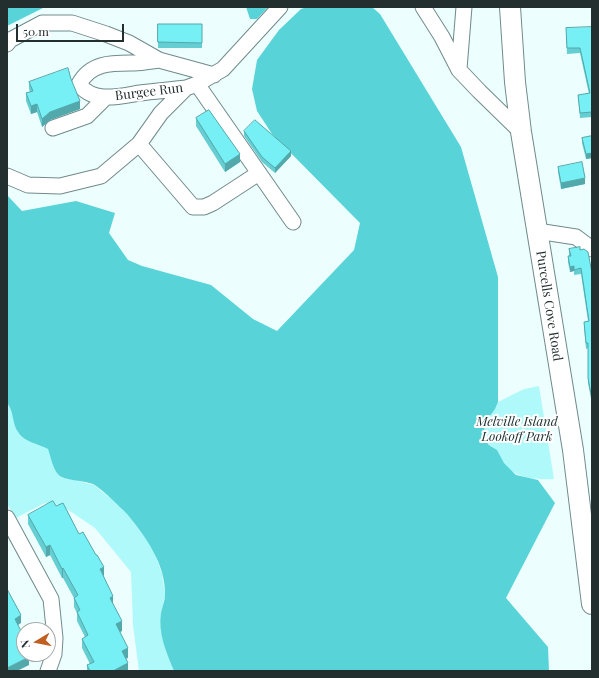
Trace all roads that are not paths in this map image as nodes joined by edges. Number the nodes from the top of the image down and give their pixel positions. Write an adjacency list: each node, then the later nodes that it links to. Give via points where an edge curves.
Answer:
1 (280, 7): 8 (street, Burgee Run, via 223,69)
2 (422, 7): 7 (street, via 442,37)
3 (464, 7): 7 (street)
4 (510, 7): 12 (main road, Purcells Cove Road)
5 (7, 44): 6 (street, via 42,23 72,23 129,43)
6 (159, 60): 8 (street); 10 (street, Burgee Run, via 108,64 89,72 79,84 82,89 94,96)
7 (459, 70): 12 (street)
8 (214, 75): 9 (street, Burgee Run)
9 (192, 86): 10 (street, Burgee Run); 13 (street, via 161,113); 14 (street)
10 (106, 97): 11 (street, via 87,116)
11 (53, 128)
12 (521, 132): 17 (main road, Purcells Cove Road)
13 (139, 144): 14 (street, via 193,207 204,207 213,203); 15 (street, via 101,176 60,186 28,185)
14 (260, 174): 16 (street)
15 (7, 176)
16 (293, 222)
17 (537, 231): 18 (street, via 576,237); 20 (main road, Purcells Cove Road, via 573,450)
18 (592, 249)
19 (7, 518): 21 (street, via 51,599 55,638 54,654)
20 (592, 604)
21 (48, 671)

